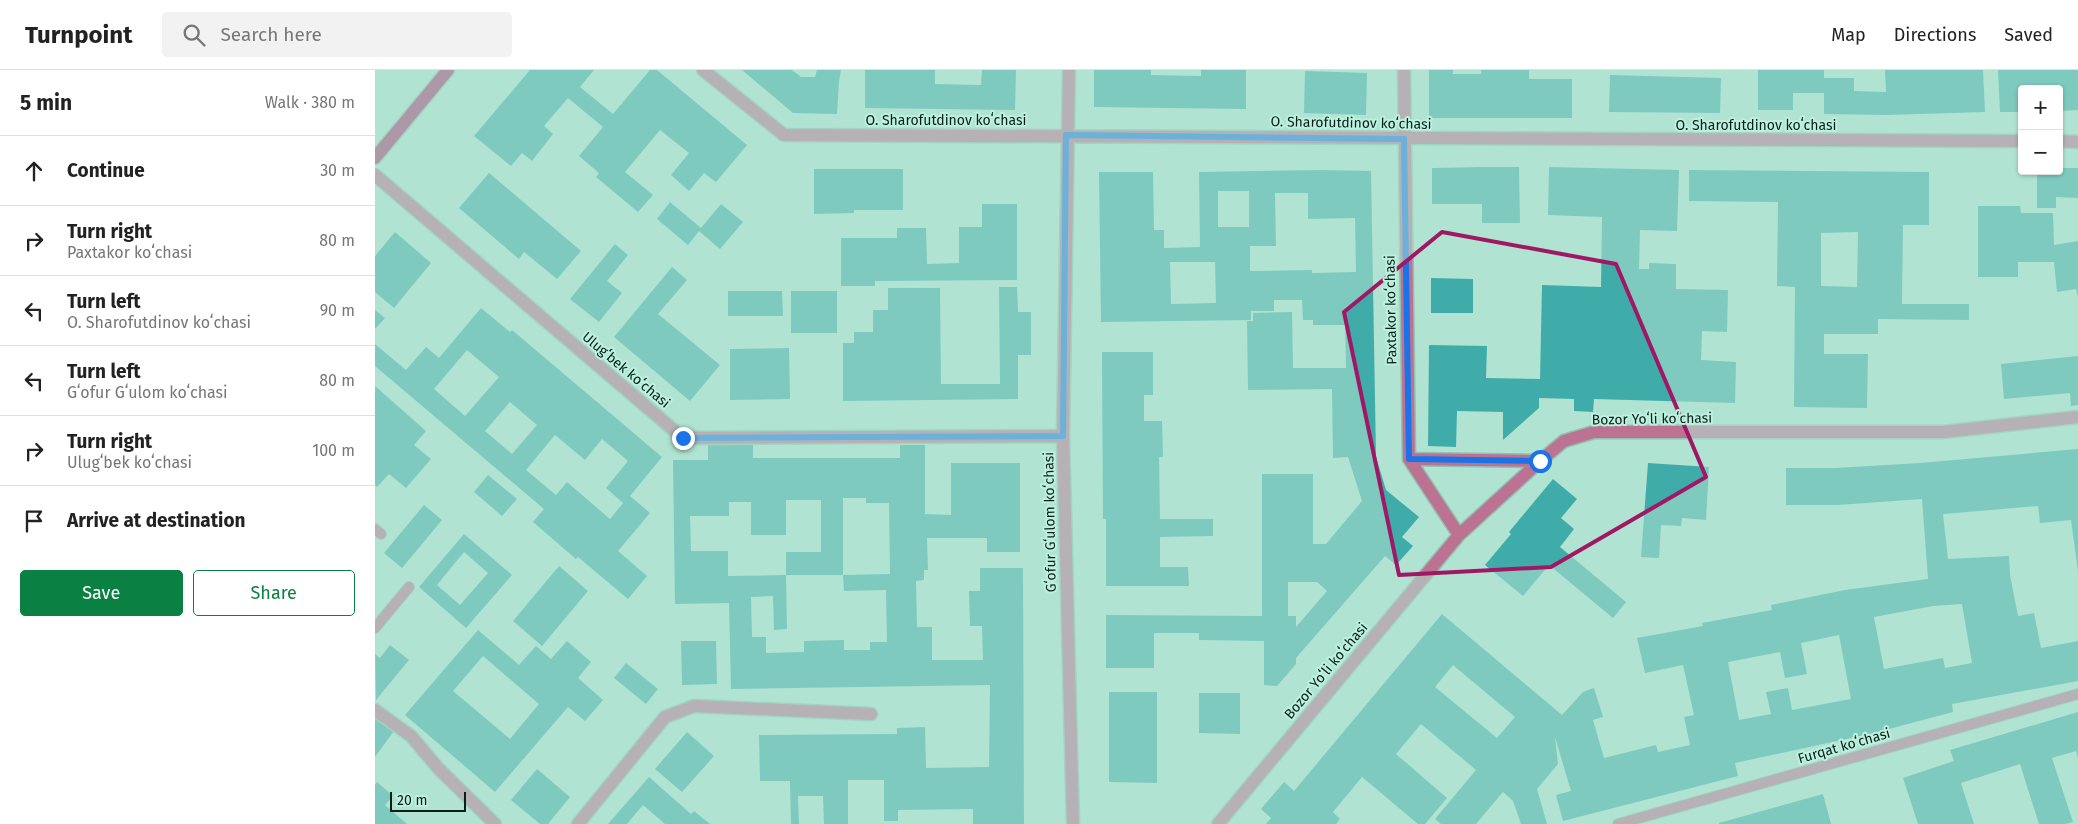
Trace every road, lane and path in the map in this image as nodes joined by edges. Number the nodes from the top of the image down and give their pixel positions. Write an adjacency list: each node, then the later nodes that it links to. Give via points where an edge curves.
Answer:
1 (448, 70): 10 (main road)
2 (703, 70): 5 (street, O. Sharofutdinov koʻchasi, via 784,135)
3 (1069, 70): 5 (street, Gʻofur Gʻulom koʻchasi)
4 (1404, 70): 6 (street, Paxtakor koʻchasi)
5 (1066, 135): 6 (street, O. Sharofutdinov koʻchasi); 13 (street, Gʻofur Gʻulom koʻchasi)
6 (1404, 139): 7 (street, O. Sharofutdinov koʻchasi); 14 (street, Paxtakor koʻchasi)
7 (2018, 141)
8 (2063, 141): 9 (street)
9 (2078, 142)
10 (375, 158)
11 (375, 175): 13 (street, Ulugʻbek koʻchasi, via 683,438)
12 (2078, 417): 15 (street, Bozor Yoʻli koʻchasi, via 1943,432 1594,432 1564,441)
13 (1063, 436): 24 (street, Gʻofur Gʻulom koʻchasi)
14 (1409, 459): 15 (street); 16 (street)
15 (1540, 461): 16 (street, Bozor Yoʻli koʻchasi)
16 (1459, 535): 25 (street, Bozor Yoʻli koʻchasi)
17 (409, 587): 18 (lane)
18 (375, 628)
19 (2078, 694): 26 (lane, Furqat koʻchasi)
20 (375, 710): 22 (street, via 411,736 438,768)
21 (871, 714): 23 (street, via 694,706 665,717)
22 (495, 824)
23 (578, 824)
24 (1073, 824)
25 (1218, 824)
26 (1618, 824)

